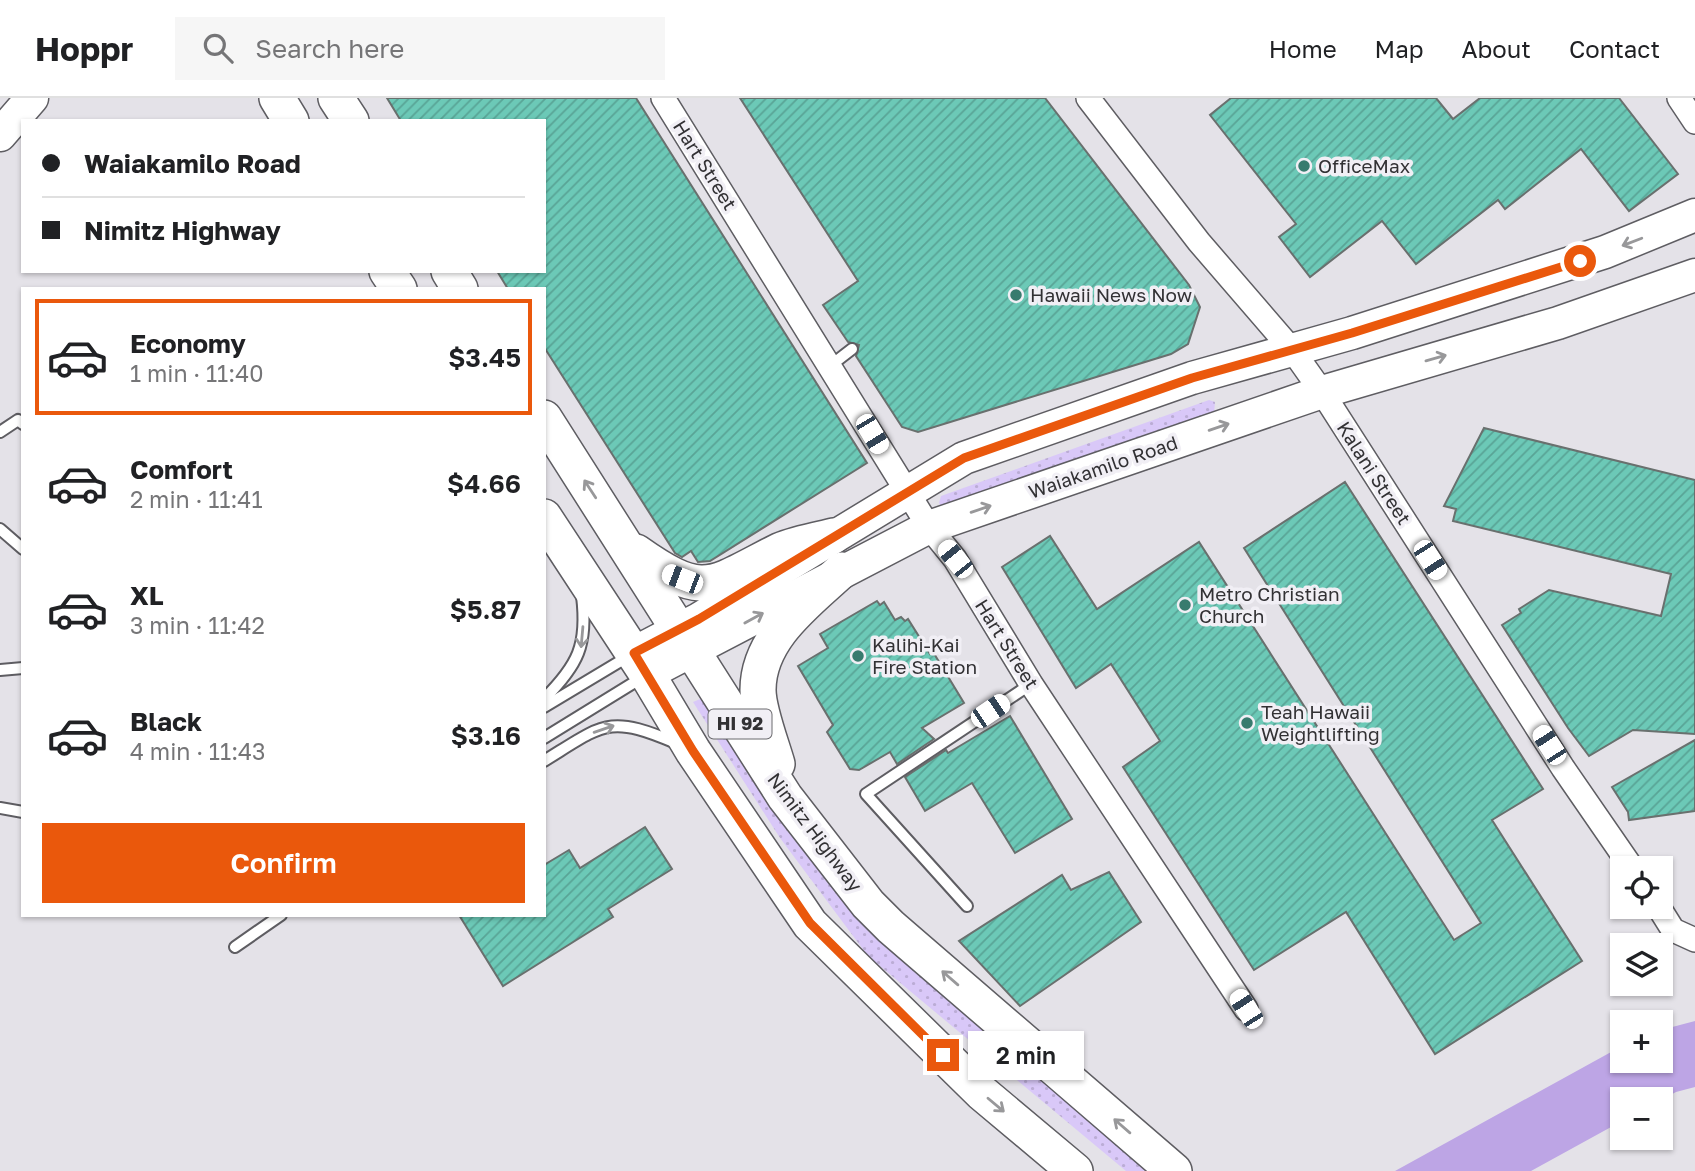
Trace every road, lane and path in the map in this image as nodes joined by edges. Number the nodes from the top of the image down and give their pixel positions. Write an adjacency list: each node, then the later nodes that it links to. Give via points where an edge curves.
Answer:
1 (32, 98): 10 (main road)
2 (277, 98): 7 (main road)
3 (337, 98): 8 (main road)
4 (663, 98): 15 (street, Hart Street)
5 (1088, 98): 14 (street, Kalani Street, via 1199,242)
6 (1679, 98): 9 (street)
7 (290, 119)
8 (350, 119)
9 (1695, 122)
10 (0, 135)
11 (1695, 215): 14 (main road, Waiakamilo Road, one-way to 14, via 1605,253)
12 (1695, 275): 16 (main road, Waiakamilo Road, one-way to 12, via 1558,323)
13 (852, 349): 15 (lane)
14 (1293, 351): 16 (street, Kalani Street); 20 (main road, Waiakamilo Road, via 1192,378 964,458)
15 (831, 366): 20 (street, Hart Street)
16 (1322, 391): 22 (main road, Waiakamilo Road, one-way to 16); 40 (street, Kalani Street)
17 (546, 421): 25 (main road, Nimitz Highway / HI 92, one-way to 17)
18 (21, 422): 19 (lane)
19 (0, 432)
20 (908, 491): 22 (street, Hart Street); 24 (main road, Waiakamilo Road)
21 (546, 520): 27 (main road, HI 92)
22 (929, 527): 28 (main road, Waiakamilo Road); 31 (street, Hart Street, via 955,559)
23 (0, 530): 26 (lane)
24 (833, 536): 25 (main road, via 779,551 718,583 692,582 665,573); 29 (main road, Waiakamilo Road)
25 (628, 546): 29 (main road, Nimitz Highway / HI 92)
26 (21, 547)
27 (578, 569): 30 (main road, HI 92); 32 (lane, one-way to 32, via 584,616 581,652 567,676)
28 (842, 570): 29 (main road, Waiakamilo Road, one-way to 28); 37 (main road, via 785,623 766,653 758,690)
29 (687, 640): 30 (main road, Waiakamilo Road); 37 (main road, Nimitz Highway / HI 92)
30 (641, 663): 33 (lane, Waiakamilo Road); 34 (lane, Waiakamilo Road); 35 (main road, HI 92)
31 (1031, 684): 41 (lane, via 866,794); 48 (street, Hart Street)
32 (546, 697)
33 (546, 706)
34 (546, 736)
35 (693, 751): 36 (lane, one-way to 35, via 614,724 638,727); 49 (main road, HI 92, one-way to 49, via 810,923 982,1093)
36 (546, 760)
37 (785, 797): 50 (main road, Nimitz Highway / HI 92, one-way to 37, via 891,927)
38 (0, 808): 39 (lane)
39 (21, 812)
40 (1624, 856)
41 (967, 906)
42 (263, 917): 45 (lane)
43 (278, 917): 45 (lane)
44 (1666, 919): 46 (street, via 1673,930)
45 (271, 923): 47 (lane)
46 (1695, 940)
47 (235, 947)
48 (1246, 1009)
49 (1074, 1171)
50 (1174, 1171)

